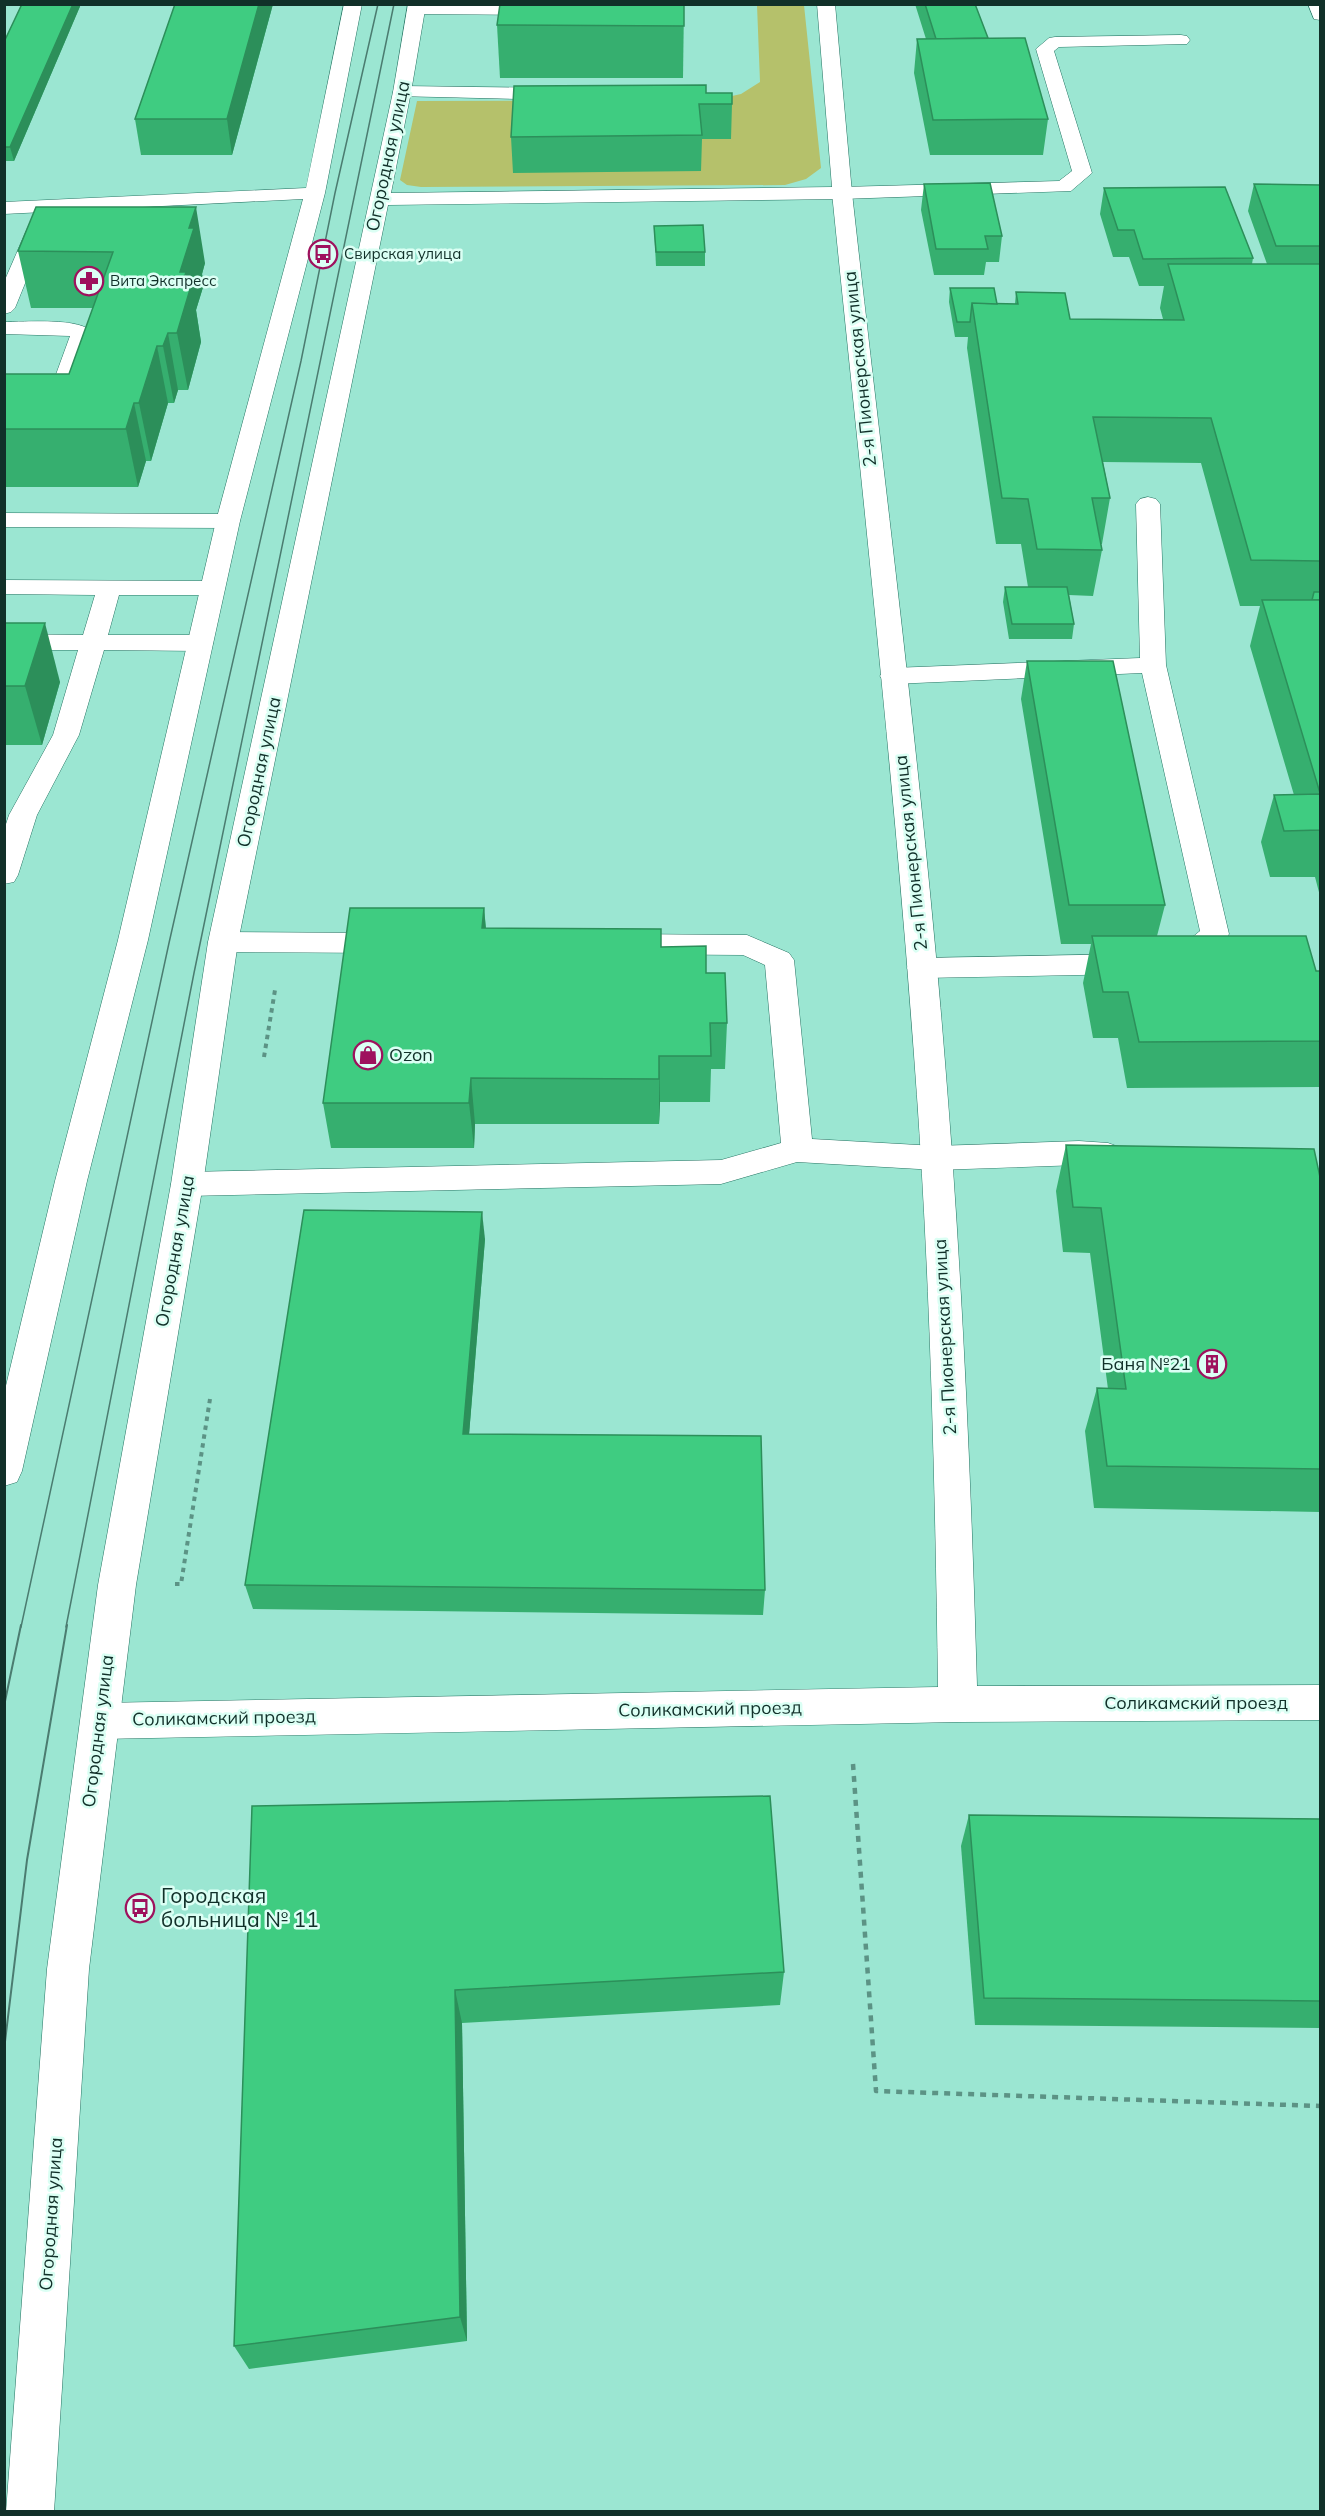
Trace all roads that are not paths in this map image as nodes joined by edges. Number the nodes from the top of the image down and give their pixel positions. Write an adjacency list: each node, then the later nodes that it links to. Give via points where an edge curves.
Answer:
1 (353, 4): 10 (street)
2 (826, 4): 11 (street, 2-я Пионерская улица)
3 (1316, 4): 6 (street)
4 (416, 7): 5 (street); 8 (street, Огородная улица)
5 (555, 10)
6 (1320, 15)
7 (1181, 40): 11 (street, via 1055,42 1045,48 1082,173 1064,187)
8 (402, 92): 9 (street); 12 (street, Огородная улица)
9 (579, 94)
10 (315, 193): 13 (street); 20 (street)
11 (842, 193): 12 (street); 28 (street, 2-я Пионерская улица)
12 (379, 199): 30 (street, Огородная улица)
13 (46, 207): 14 (street); 15 (street)
14 (4, 208)
15 (4, 308)
16 (4, 328): 17 (street, via 69,329 82,333 57,403)
17 (4, 407)
18 (1148, 504): 27 (street)
19 (4, 520): 20 (street)
20 (228, 521): 23 (street)
21 (4, 587): 22 (street)
22 (109, 588): 23 (street); 25 (street)
23 (212, 588): 26 (street)
24 (4, 642): 25 (street)
25 (93, 642): 26 (street); 29 (street, via 66,735 23,815)
26 (200, 643): 38 (street)
27 (1153, 665): 28 (street); 33 (street, via 1215,934 1182,963)
28 (893, 676): 33 (street, 2-я Пионерская улица)
29 (4, 875)
30 (223, 942): 31 (street); 37 (street, Огородная улица)
31 (413, 943)
32 (592, 944): 34 (street, via 747,945 779,960)
33 (922, 968): 36 (street, 2-я Пионерская улица)
34 (796, 1150): 36 (street); 37 (street, via 722,1172)
35 (1138, 1157): 36 (street, via 1079,1153)
36 (936, 1158): 40 (street, 2-я Пионерская улица, via 954,1528)
37 (187, 1184): 41 (street, Огородная улица, via 121,1562)
38 (4, 1471)
39 (1320, 1703): 40 (street, Соликамский проезд)
40 (957, 1704): 41 (street, Соликамский проезд)
41 (100, 1721): 42 (street, Огородная улица, via 68,1969)
42 (30, 2511)

